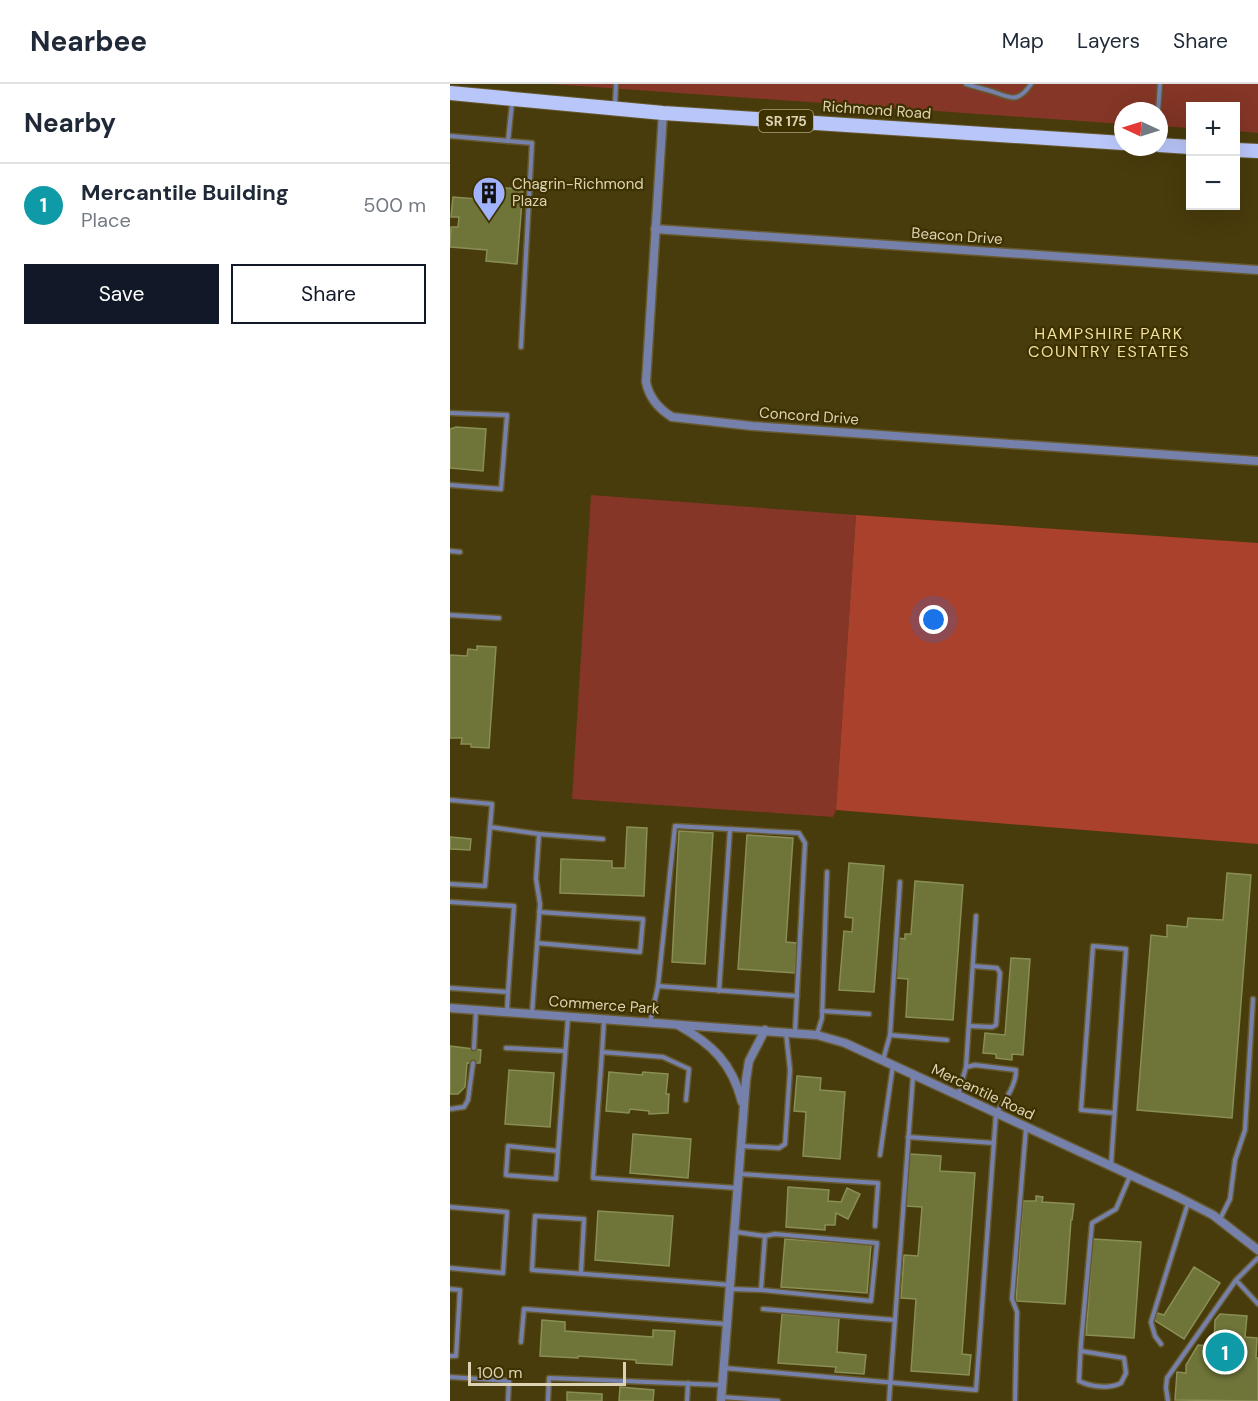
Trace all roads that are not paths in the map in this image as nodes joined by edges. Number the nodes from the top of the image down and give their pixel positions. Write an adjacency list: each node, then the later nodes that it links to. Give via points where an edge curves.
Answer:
1 (616, 84): 8 (lane)
2 (966, 84): 3 (lane, via 1014,98)
3 (1031, 84)
4 (1161, 84): 7 (lane)
5 (450, 93): 6 (main road, Richmond Road / SR 175)
6 (513, 99): 8 (main road, Richmond Road / SR 175); 11 (lane)
7 (1159, 102)
8 (614, 109): 9 (main road, Richmond Road / SR 175)
9 (663, 113): 12 (main road, Richmond Road / SR 175); 17 (street, Concord Drive)
10 (450, 136): 11 (lane)
11 (508, 141): 19 (lane, via 532,143)
12 (1114, 141)
13 (1168, 146): 14 (main road)
14 (1186, 147)
15 (1240, 150): 16 (main road)
16 (1258, 151)
17 (655, 229): 18 (street, Beacon Drive); 21 (street, Concord Drive, via 646,382 648,392 662,411 672,417 763,427)
18 (1258, 270)
19 (520, 347)
20 (450, 414): 22 (lane, via 507,415 501,489)
21 (1258, 461)
22 (450, 485)
23 (450, 551): 24 (lane)
24 (460, 552)
25 (450, 615): 26 (lane)
26 (500, 618)
27 (450, 800): 28 (lane, via 492,804)
28 (490, 827): 30 (lane); 34 (lane, via 485,886)
29 (730, 829): 40 (lane, via 675,826); 42 (lane); 44 (lane, via 799,833 805,843)
30 (539, 834): 31 (lane); 36 (lane)
31 (603, 839)
32 (827, 872): 48 (lane)
33 (900, 882): 60 (lane)
34 (450, 884)
35 (450, 902): 43 (lane, via 514,906)
36 (539, 912): 38 (lane); 38 (lane, via 643,919 640,952)
37 (976, 916): 39 (lane)
38 (537, 944): 50 (lane)
39 (973, 966): 56 (lane); 56 (lane, via 997,968 1000,973 996,1025)
40 (658, 986): 42 (lane); 54 (lane)
41 (450, 988): 43 (lane)
42 (719, 991): 44 (lane)
43 (508, 992): 49 (lane)
44 (796, 996): 58 (lane)
45 (1252, 999): 89 (lane, via 1245,1130 1235,1160 1230,1198)
46 (450, 1008): 47 (street, Commerce Park)
47 (476, 1010): 49 (street, Commerce Park); 62 (lane)
48 (822, 1011): 51 (lane); 59 (lane)
49 (507, 1012): 50 (street, Commerce Park)
50 (532, 1014): 52 (street, Commerce Park)
51 (869, 1014)
52 (568, 1016): 53 (street, Commerce Park); 64 (lane)
53 (604, 1019): 54 (street, Commerce Park); 65 (lane)
54 (650, 1022): 55 (street, Commerce Park)
55 (675, 1024): 57 (street, Mercantile Road); 74 (street, Commerce Park, via 708,1043 720,1056 739,1087)
56 (969, 1026): 69 (lane)
57 (765, 1030): 58 (street, Mercantile Road); 74 (street, Commerce Park, via 749,1061)
58 (790, 1032): 59 (street, Mercantile Road); 80 (lane, via 785,1144 779,1148)
59 (817, 1035): 66 (street, Mercantile Road)
60 (890, 1035): 61 (lane); 66 (lane)
61 (947, 1040)
62 (474, 1048)
63 (506, 1048): 64 (lane)
64 (565, 1051): 81 (lane)
65 (602, 1052): 72 (lane, via 663,1057 688,1069); 86 (lane, via 593,1178)
66 (883, 1060): 68 (street, Mercantile Road)
67 (473, 1063): 73 (lane, via 468,1100 464,1107)
68 (893, 1065): 70 (street, Mercantile Road); 82 (lane)
69 (966, 1067): 71 (lane); 75 (lane, via 1016,1070 1010,1092)
70 (913, 1074): 71 (street, Mercantile Road); 78 (lane)
71 (958, 1095): 75 (street, Mercantile Road)
72 (687, 1100)
73 (450, 1109)
74 (745, 1111): 80 (street, Commerce Park)
75 (996, 1113): 77 (street, Mercantile Road); 79 (lane)
76 (1114, 1113): 76 (lane, via 1126,949 1093,946 1081,1110); 83 (lane)
77 (1026, 1127): 83 (street, Mercantile Road); 120 (lane, via 1012,1299 1017,1312)
78 (908, 1137): 79 (lane); 103 (lane)
79 (994, 1143): 112 (lane, via 976,1390)
80 (741, 1146): 84 (street, Commerce Park)
81 (558, 1150): 81 (lane, via 556,1179 506,1175 508,1146)
82 (880, 1155)
83 (1111, 1166): 85 (street, Mercantile Road)
84 (739, 1173): 86 (street, Commerce Park); 90 (lane, via 878,1183)
85 (1131, 1175): 87 (street, Mercantile Road); 107 (lane, via 1116,1209 1092,1223)
86 (738, 1188): 91 (street, Commerce Park)
87 (1188, 1202): 89 (street, Mercantile Road); 106 (lane, via 1151,1322)
88 (450, 1207): 95 (lane, via 507,1212 503,1273)
89 (1219, 1220): 93 (street, Mercantile Road)
90 (875, 1227)
91 (734, 1232): 92 (lane); 98 (street, Commerce Park)
92 (765, 1236): 100 (lane); 100 (lane, via 877,1243 870,1300)
93 (1257, 1248)
94 (1258, 1258): 97 (lane)
95 (450, 1269)
96 (580, 1273): 96 (lane, via 532,1270 535,1216 584,1220); 98 (lane)
97 (1236, 1280): 101 (lane); 121 (lane, via 1167,1377)
98 (729, 1287): 100 (lane); 104 (street, Commerce Park)
99 (450, 1289): 108 (lane, via 460,1290 456,1356)
100 (761, 1290)
101 (1258, 1304)
102 (763, 1309): 103 (lane)
103 (895, 1320): 112 (lane)
104 (727, 1324): 105 (lane, via 524,1309); 109 (street, Commerce Park)
105 (521, 1342)
106 (1161, 1344)
107 (1081, 1351): 107 (lane, via 1079,1381 1114,1387 1121,1383 1126,1373 1124,1358)
108 (450, 1356)
109 (723, 1368): 112 (lane); 113 (street, Commerce Park)
110 (450, 1377): 115 (lane, via 508,1381)
111 (688, 1383): 113 (lane); 116 (lane, via 549,1378); 117 (lane)
112 (890, 1383): 119 (lane)
113 (722, 1385): 114 (street, Commerce Park)
114 (721, 1399): 118 (lane)
115 (508, 1401)
116 (548, 1401)
117 (687, 1401)
118 (778, 1401)
119 (889, 1401)
120 (1015, 1401)
121 (1168, 1401)

